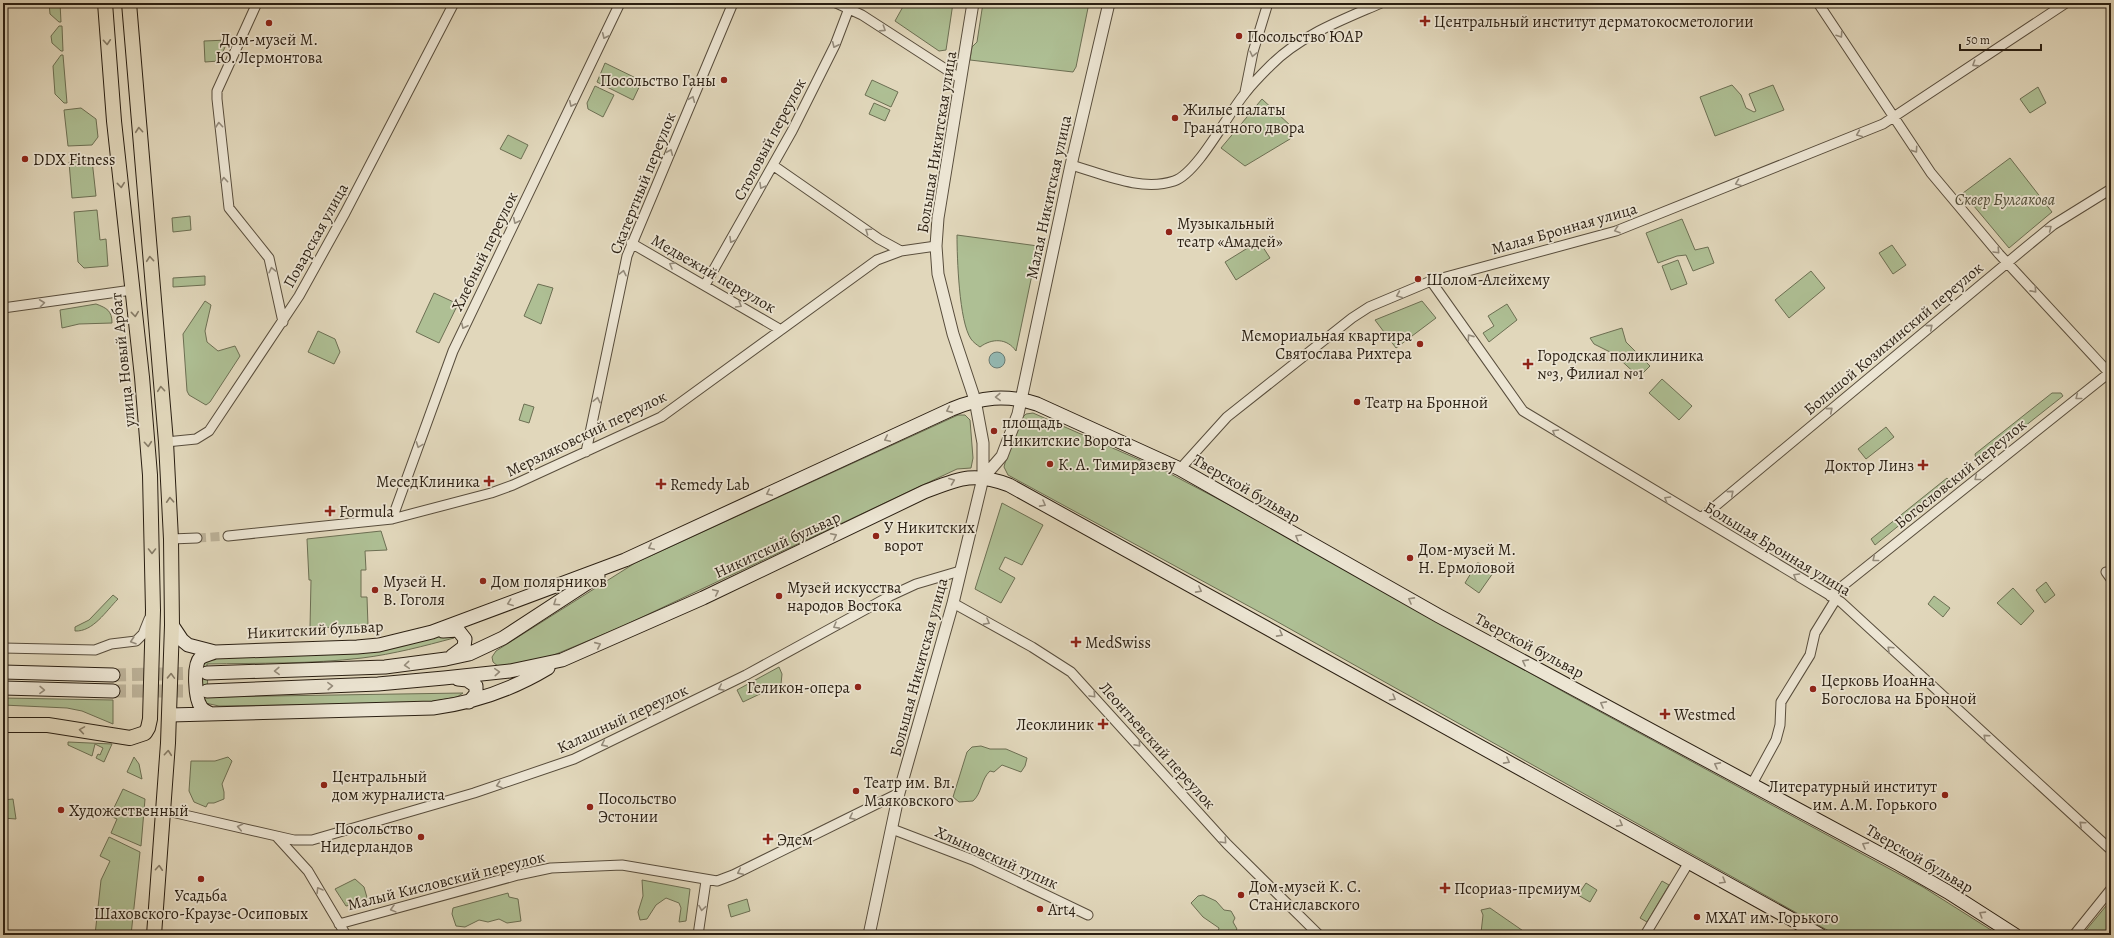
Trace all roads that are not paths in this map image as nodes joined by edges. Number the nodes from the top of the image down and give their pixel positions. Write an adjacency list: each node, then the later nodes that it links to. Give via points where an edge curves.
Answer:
1 (105, 3): 27 (main road, улица Новый Арбат, one-way to 27, via 114,121)
2 (129, 3): 34 (main road, one-way to 2)
3 (256, 3): 29 (street, one-way to 3, via 269,258 229,208 217,99 217,90)
4 (454, 3): 29 (street, Поварская улица, via 345,213)
5 (620, 3): 39 (street, Хлебный переулок, one-way to 39, via 453,351)
6 (733, 3): 21 (street, Скатертный переулок, one-way to 6)
7 (836, 3): 14 (street)
8 (973, 3): 15 (street, Большая Никитская улица)
9 (1109, 3): 18 (street, Малая Никитская улица)
10 (1268, 3): 16 (street, one-way to 16, via 1253,52)
11 (1381, 3): 16 (street, via 1314,33 1272,64)
12 (1818, 3): 17 (street, one-way to 17)
13 (2066, 3): 17 (street, Малая Бронная улица, one-way to 17)
14 (850, 6): 15 (street, one-way to 15); 19 (street, Столовый переулок, one-way to 19, via 835,45)
15 (961, 79): 22 (street, Большая Никитская улица, via 938,218)
16 (1245, 92): 18 (street, via 1195,164 1175,181 1161,185 1146,185)
17 (1894, 118): 24 (street, one-way to 24, via 1931,173); 25 (street, Малая Бронная улица, one-way to 25, via 1616,231)
18 (1071, 165): 32 (street, Малая Никитская улица)
19 (774, 166): 23 (street, one-way to 19, via 879,239); 26 (street, Столовый переулок, one-way to 26)
20 (2111, 188): 24 (street, Большой Козихинский переулок, one-way to 20, via 2052,225)
21 (631, 243): 26 (street, Медвежий переулок, one-way to 21); 35 (street, Скатертный переулок, one-way to 21)
22 (936, 246): 23 (street, Мерзляковский переулок); 33 (street, Большая Никитская улица, via 938,274 945,306)
23 (901, 251): 30 (street, Мерзляковский переулок, via 868,266)
24 (2008, 262): 31 (street, one-way to 31); 38 (street, Большой Козихинский переулок, one-way to 24)
25 (1431, 282): 36 (street, Малая Бронная улица, one-way to 36, via 1369,307 1352,318 1227,417); 38 (street, Большая Бронная улица, one-way to 25, via 1523,411)
26 (705, 285): 30 (street, Медвежий переулок, one-way to 30)
27 (132, 290): 28 (street, one-way to 27); 47 (main road, улица Новый Арбат, one-way to 47, via 150,475)
28 (3, 308)
29 (283, 322): 34 (street, Поварская улица, via 209,431 196,439)
30 (781, 330): 35 (street, Мерзляковский переулок, via 661,416)
31 (2110, 374): 45 (street, Богословский переулок, one-way to 45)
32 (1021, 399): 33 (main road, one-way to 33, via 999,397); 36 (main road, Тверской бульвар); 37 (street, via 1006,449)
33 (975, 400): 37 (street, via 983,449); 43 (main road, Никитский бульвар, one-way to 43)
34 (166, 442): 42 (main road, one-way to 34)
35 (586, 452): 39 (street, Мерзляковский переулок, via 503,489)
36 (1180, 469): 65 (main road, Тверской бульвар, one-way to 36, via 1440,616)
37 (983, 478): 44 (street, Большая Никитская улица); 53 (main road, Никитский бульвар, one-way to 37, via 703,598 924,492 961,478); 71 (main road, Никитский бульвар, one-way to 71, via 1009,485)
38 (1701, 518): 45 (street, Большая Бронная улица, one-way to 38)
39 (392, 519): 40 (street, Мерзляковский переулок)
40 (228, 536)
41 (197, 538): 42 (street)
42 (171, 539): 48 (main road)
43 (625, 560): 49 (main road, Никитский бульвар, one-way to 49); 52 (main road, Никитский бульвар, one-way to 52, via 503,638 469,654)
44 (960, 571): 46 (street, Большая Никитская улица); 69 (street, Калашный переулок, one-way to 69, via 916,584 890,596 746,676 552,768 312,840)
45 (1833, 597): 65 (street, Богословский переулок, via 1815,633 1810,655 1781,702 1780,725 1776,740); 70 (street, Большая Бронная улица, one-way to 45, via 1846,606)
46 (953, 603): 66 (street, Большая Никитская улица); 80 (street, Леонтьевский переулок, one-way to 80, via 1071,672 1227,844)
47 (153, 610): 50 (street, one-way to 50, via 143,634 136,641 111,644 95,650 44,645); 64 (main road, улица Новый Арбат, one-way to 64, via 150,714 147,731 130,738 48,725)
48 (172, 625): 51 (main road, Никитский бульвар, via 188,645); 63 (main road, one-way to 48)
49 (432, 632): 51 (main road, Никитский бульвар, via 379,645); 52 (main road, via 456,630 464,636 464,647)
50 (3, 648)
51 (215, 652): 62 (main road, via 200,658 195,686 202,709)
52 (446, 660): 55 (main road, Никитский бульвар, one-way to 55, via 385,667)
53 (562, 660): 57 (main road, Никитский бульвар, one-way to 53, via 510,671); 61 (main road, Никитский бульвар, via 518,683)
54 (3, 672): 56 (main road)
55 (207, 673)
56 (113, 675)
57 (444, 678): 60 (main road, Никитский бульвар, one-way to 57, via 378,684); 61 (main road, via 467,680 474,684 477,692)
58 (3, 688): 59 (main road, one-way to 59)
59 (113, 691)
60 (207, 691)
61 (468, 702): 62 (main road, Никитский бульвар, via 413,710)
62 (211, 714): 63 (main road, Никитский бульвар)
63 (170, 715): 67 (main road, one-way to 63)
64 (3, 725)
65 (1752, 784): 83 (main road, Тверской бульвар, one-way to 65, via 1948,892)
66 (899, 793): 68 (street, Большая Никитская улица); 72 (street, Малый Кисловский переулок, one-way to 72, via 729,877 717,881)
67 (163, 810): 69 (street, Калашный переулок, one-way to 67); 76 (main road, one-way to 67)
68 (892, 829): 74 (street, Хлыновский тупик, via 973,860); 79 (street, Большая Никитская улица)
69 (277, 837): 75 (street, one-way to 69, via 308,871)
70 (2111, 850)
71 (1689, 862): 81 (street); 82 (main road, one-way to 82)
72 (706, 880): 75 (street, Малый Кисловский переулок, one-way to 75, via 622,865 562,867 518,874); 78 (street, one-way to 78)
73 (2111, 889): 84 (street)
74 (1088, 915)
75 (339, 924): 77 (street)
76 (154, 935)
77 (346, 935)
78 (698, 935)
79 (869, 935)
80 (1319, 935)
81 (1645, 935)
82 (1820, 935)
83 (2015, 935)
84 (2074, 935)

